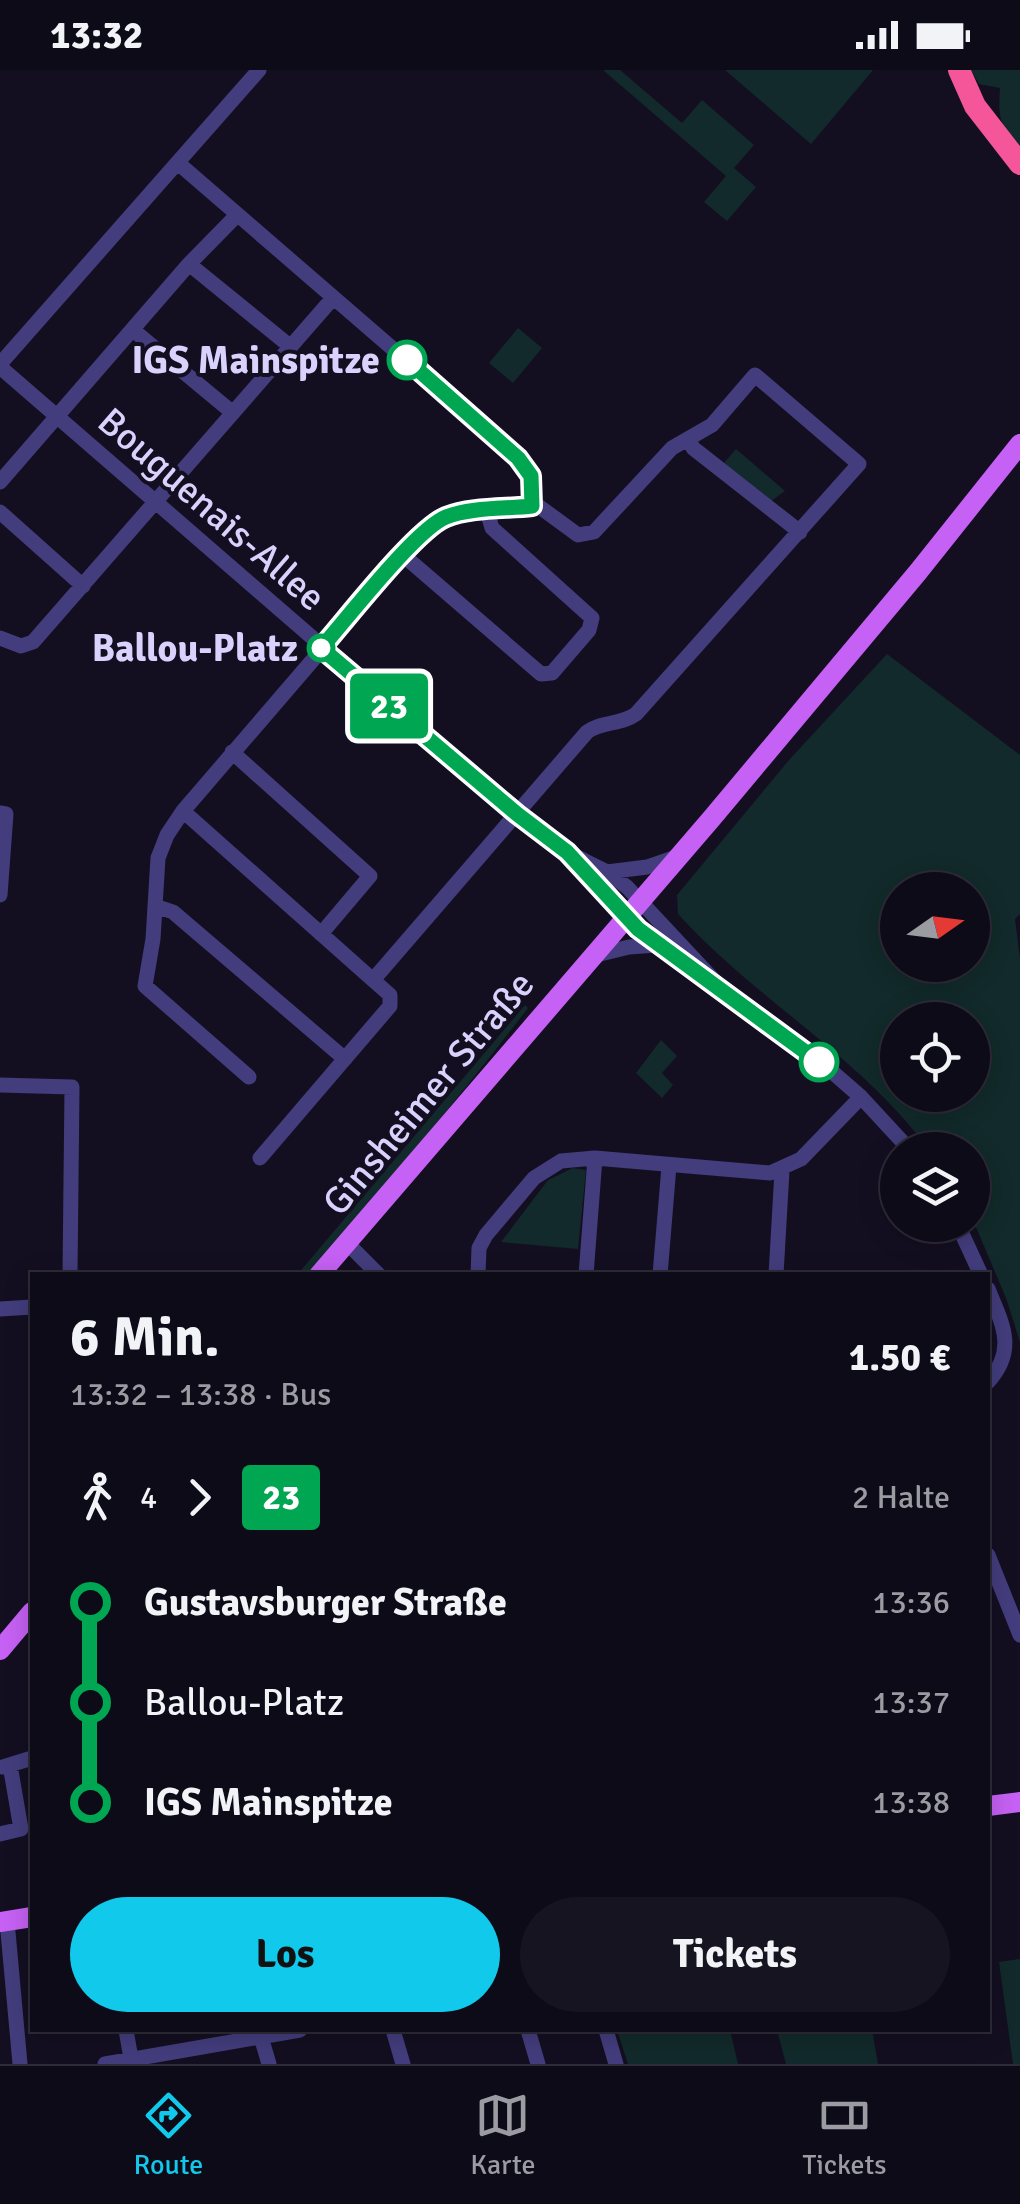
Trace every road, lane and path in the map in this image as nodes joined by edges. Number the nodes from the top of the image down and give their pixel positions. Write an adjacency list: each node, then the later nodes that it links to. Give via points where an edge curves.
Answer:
1 (259, 70): 3 (street)
2 (959, 70): 4 (highway, via 975,106)
3 (178, 163): 5 (street); 10 (street)
4 (1020, 164)
5 (237, 215): 6 (street); 7 (street)
6 (189, 264): 8 (street); 9 (street)
7 (333, 298): 9 (street); 17 (street, via 518,458 531,476)
8 (134, 330): 11 (street); 12 (street)
9 (291, 347): 11 (street)
10 (0, 366): 12 (street, Bouguenais-Allee)
11 (233, 414): 16 (street)
12 (58, 418): 15 (street); 16 (street, Bouguenais-Allee)
13 (689, 440): 17 (street, via 672,448 594,532 578,535); 20 (street); 20 (street, via 712,426 756,375 859,464)
14 (1020, 444): 30 (main road, Ginsheimer Straße)
15 (0, 482)
16 (156, 503): 22 (street); 24 (street, Bouguenais-Allee)
17 (532, 506): 18 (street)
18 (487, 511): 21 (street, via 446,517); 21 (street, via 492,528 592,618 552,673 541,674)
19 (0, 512): 22 (street)
20 (800, 532): 28 (street, via 636,714 587,732)
21 (403, 555): 24 (street)
22 (83, 586): 23 (street, via 28,646)
23 (0, 638)
24 (321, 648): 25 (street); 28 (street, Bouguenais-Allee)
25 (232, 752): 26 (street); 36 (street, via 370,876)
26 (183, 812): 34 (street, via 158,858); 36 (street)
27 (3, 813): 32 (street)
28 (517, 814): 29 (street, Bouguenais-Allee); 39 (street)
29 (567, 852): 31 (street, Bouguenais-Allee); 35 (street, Bouguenais-Allee)
30 (679, 856): 31 (street); 33 (main road, Ginsheimer Straße)
31 (607, 872): 33 (street, Bouguenais-Allee)
32 (0, 895)
33 (640, 900): 35 (main road, Ginsheimer Straße); 40 (street, Bouguenais-Allee)
34 (155, 906): 41 (street, via 173,912); 42 (street, via 145,986)
35 (626, 917): 37 (street, Bouguenais-Allee); 38 (main road, Ginsheimer Straße)
36 (320, 934): 39 (street)
37 (657, 944): 38 (street); 40 (street, Bouguenais-Allee)
38 (591, 956): 51 (main road, Ginsheimer Straße)
39 (373, 980): 41 (street, via 390,995 390,1006)
40 (725, 992): 44 (street)
41 (345, 1059): 46 (street)
42 (249, 1076)
43 (0, 1085): 52 (street, via 72,1087)
44 (861, 1097): 45 (street); 49 (street)
45 (893, 1132)
46 (260, 1158)
47 (594, 1158): 48 (street); 55 (street, via 564,1160 534,1178 486,1235); 56 (street)
48 (670, 1166): 49 (street); 57 (street)
49 (782, 1171): 58 (street)
50 (966, 1242): 59 (street)
51 (347, 1243): 53 (main road, Ginsheimer Straße); 54 (street)
52 (70, 1272)
53 (322, 1272)
54 (375, 1272)
55 (478, 1272)
56 (586, 1272)
57 (660, 1272)
58 (776, 1272)
59 (981, 1272)
60 (990, 1294): 63 (street, via 1006,1352)
61 (30, 1306): 62 (street)
62 (0, 1309)
63 (990, 1380)
64 (990, 1560): 66 (street)
65 (30, 1614): 67 (main road)
66 (1020, 1636)
67 (0, 1650)
68 (30, 1759): 69 (street)
69 (5, 1767): 72 (street, via 21,1828)
70 (1020, 1802): 71 (main road)
71 (990, 1806)
72 (0, 1834)
73 (30, 1917): 74 (main road)
74 (4, 1921): 82 (street)
75 (126, 2032): 83 (street)
76 (289, 2032): 80 (street)
77 (394, 2032): 86 (street)
78 (529, 2032): 87 (street)
79 (607, 2032): 88 (street)
80 (262, 2037): 83 (street); 85 (street)
81 (0, 2052): 82 (street)
82 (20, 2056)
83 (132, 2062): 84 (street)
84 (105, 2064)
85 (269, 2064)
86 (403, 2064)
87 (538, 2064)
88 (616, 2064)

